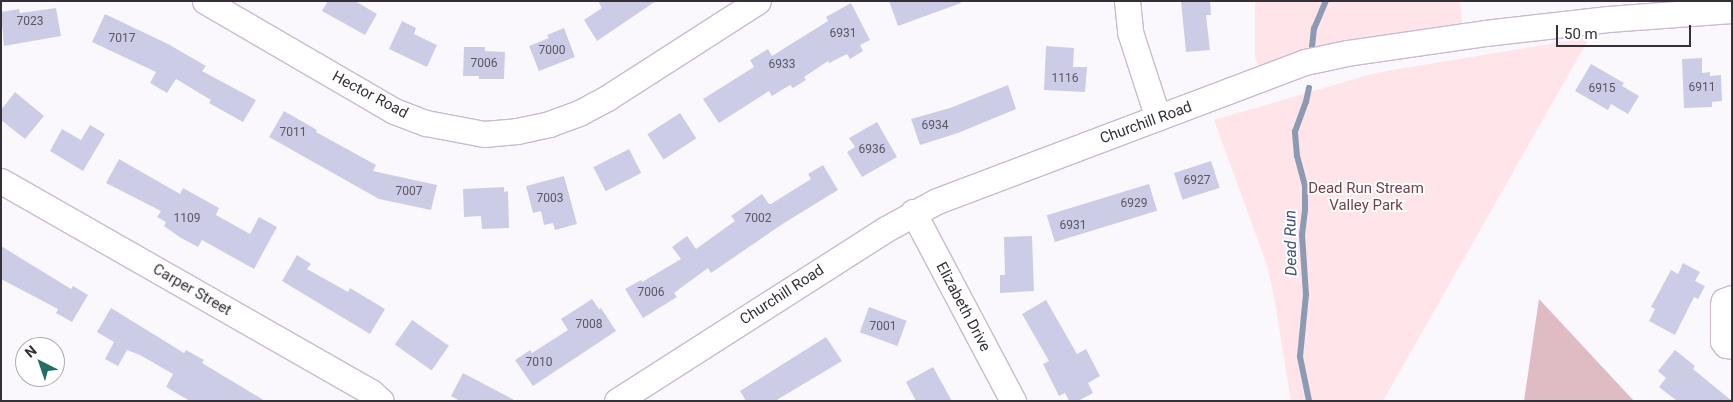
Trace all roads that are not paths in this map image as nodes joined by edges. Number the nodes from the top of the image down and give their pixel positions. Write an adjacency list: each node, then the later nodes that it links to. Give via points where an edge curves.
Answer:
1 (205, 1): 2 (street, Hector Road, via 394,111 426,123 484,134 525,130 579,113 608,98)
2 (758, 1)
3 (1127, 1): 5 (street, via 1130,32)
4 (1732, 10): 5 (street, Churchill Road, via 1601,20 1347,53 1305,62)
5 (1158, 118): 7 (street, Churchill Road, via 937,200)
6 (1, 181): 10 (street, Carper Street, via 362,387)
7 (913, 212): 11 (street, Churchill Road); 12 (street, Elizabeth Drive)
8 (1732, 298): 9 (street, via 1724,301 1723,306 1723,340)
9 (1732, 346)
10 (381, 401)
11 (617, 401)
12 (1013, 401)

